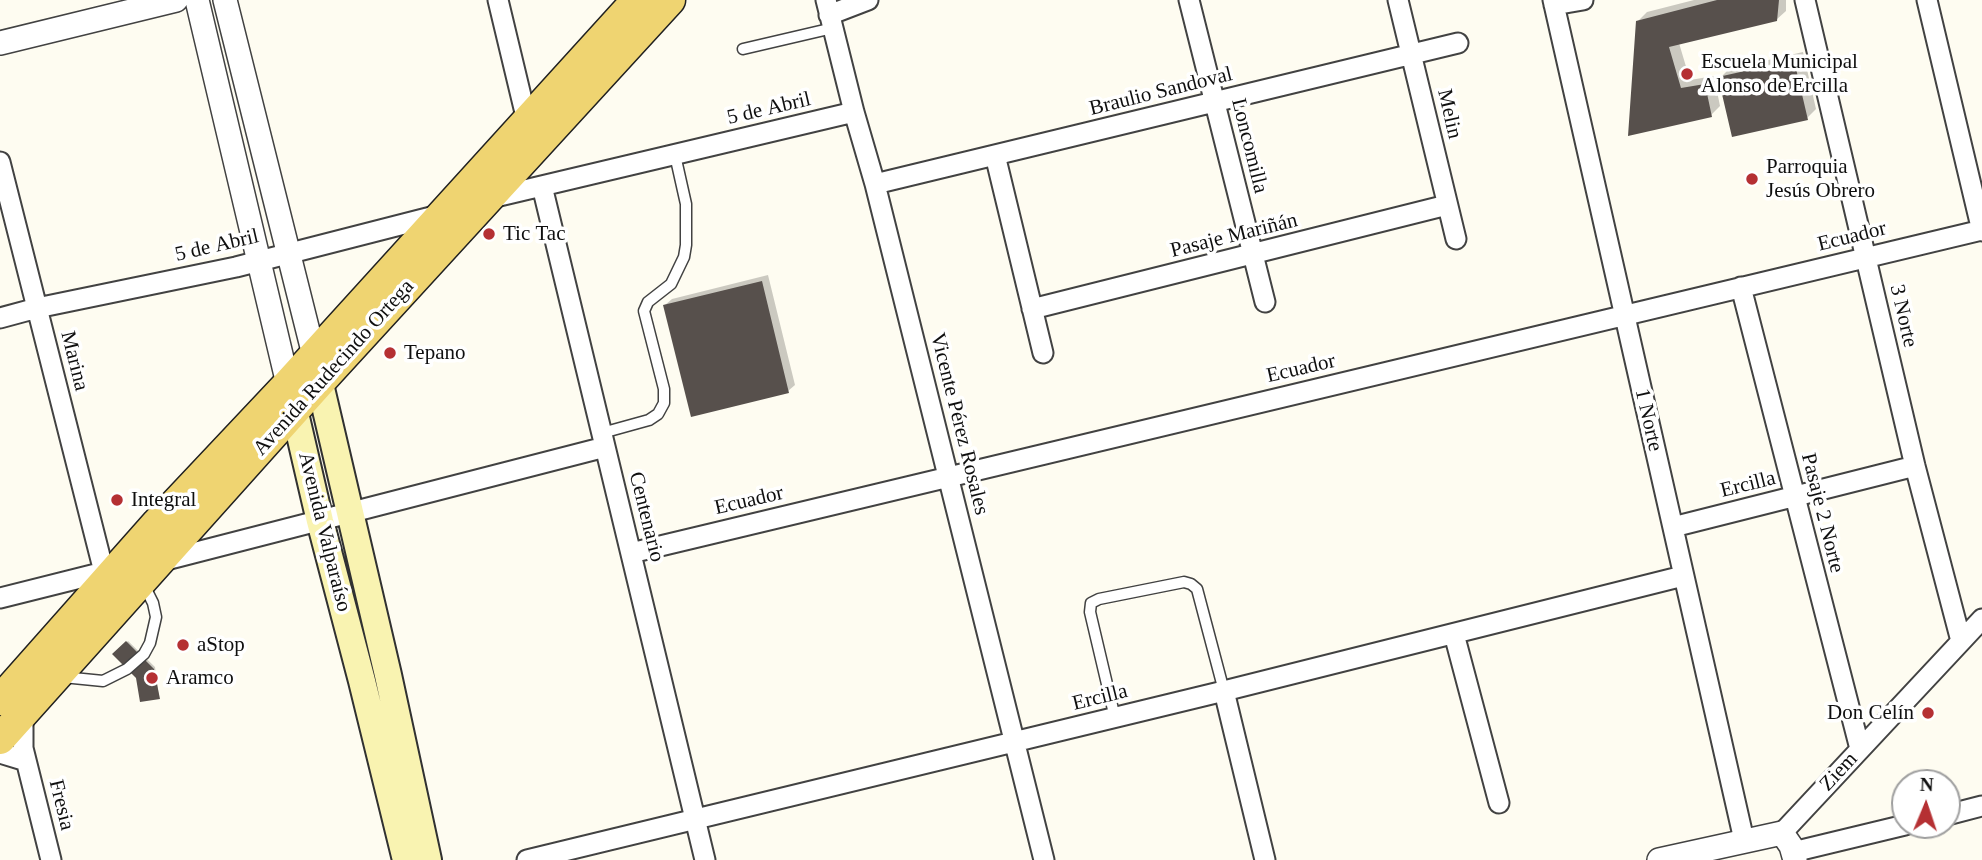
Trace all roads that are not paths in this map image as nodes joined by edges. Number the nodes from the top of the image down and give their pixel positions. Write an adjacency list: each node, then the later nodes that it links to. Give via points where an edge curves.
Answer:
1 (176, 0): 15 (street)
2 (197, 0): 36 (street, Avenida Valparaíso)
3 (225, 0): 33 (street, Avenida Valparaíso)
4 (498, 0): 21 (street)
5 (637, 0): 21 (main road, Avenida Rudecindo Ortega)
6 (670, 0): 28 (main road, Avenida Rudecindo Ortega)
7 (868, 0): 14 (street)
8 (1189, 0): 19 (street, Loncomilla)
9 (1398, 0): 18 (street, Melin)
10 (1583, 0): 13 (street)
11 (1805, 0): 35 (street, 3 Norte)
12 (1927, 0): 25 (street)
13 (1553, 3): 41 (street, 1 Norte)
14 (829, 14): 17 (lane); 20 (street, Vicente Pérez Rosales)
15 (0, 43)
16 (1458, 43): 18 (street, Braulio Sandoval)
17 (743, 49)
18 (1411, 54): 19 (street, Braulio Sandoval); 29 (street, Melin)
19 (1215, 102): 23 (street, Braulio Sandoval); 34 (street, Loncomilla)
20 (854, 112): 22 (street, 5 de Abril); 26 (street, Vicente Pérez Rosales)
21 (527, 121): 30 (main road, Avenida Rudecindo Ortega)
22 (675, 155): 27 (street, 5 de Abril); 46 (lane, via 686,204 684,257 671,284 652,298 644,311 664,403 649,420)
23 (995, 155): 26 (street, Braulio Sandoval); 40 (street)
24 (0, 162): 39 (street, Marina)
25 (1976, 182): 31 (street)
26 (876, 184): 48 (street, Vicente Pérez Rosales)
27 (542, 186): 28 (street, 5 de Abril); 46 (street, Centenario)
28 (491, 198): 44 (main road, Avenida Rudecindo Ortega)
29 (1447, 205): 32 (street, Melin); 34 (street, Pasaje Mariñán)
30 (443, 214): 33 (street, 5 de Abril); 44 (main road, Avenida Rudecindo Ortega)
31 (1982, 230): 35 (street, Ecuador)
32 (1456, 239)
33 (289, 254): 36 (street, 5 de Abril); 44 (street, Avenida Valparaíso)
34 (1253, 255): 38 (street, Loncomilla); 40 (street, Pasaje Mariñán)
35 (1866, 257): 37 (street, Ecuador); 47 (street, 3 Norte)
36 (257, 261): 39 (street, 5 de Abril); 45 (street, Avenida Valparaíso)
37 (1741, 287): 41 (street, Ecuador); 49 (street, Pasaje 2 Norte)
38 (1265, 302)
39 (37, 308): 42 (street, 5 de Abril); 56 (street, Marina)
40 (1032, 309): 43 (street)
41 (1625, 315): 48 (street, Ecuador); 52 (street, 1 Norte)
42 (0, 318)
43 (1043, 353)
44 (317, 369): 45 (main road, Avenida Rudecindo Ortega); 50 (main road, Avenida Valparaíso)
45 (291, 398): 51 (main road, Avenida Valparaíso); 54 (main road, Avenida Rudecindo Ortega); 56 (main road, Avenida Rudecindo Ortega)
46 (604, 440): 50 (street); 53 (street, Centenario)
47 (1915, 466): 49 (street, Ercilla); 60 (street, 3 Norte)
48 (949, 477): 53 (street, Ecuador); 66 (street, Vicente Pérez Rosales)
49 (1794, 497): 52 (street, Ercilla); 67 (street, Pasaje 2 Norte)
50 (350, 514): 51 (street); 79 (main road, Avenida Valparaíso)
51 (320, 521): 54 (street); 78 (main road, Avenida Valparaíso)
52 (1673, 527): 55 (street, 1 Norte)
53 (631, 553): 73 (street, Centenario)
54 (151, 570): 61 (main road, Avenida Rudecindo Ortega); 61 (lane, via 145,587 156,617 144,654 103,681 71,676)
55 (1682, 576): 59 (street, Ercilla); 75 (street, 1 Norte)
56 (103, 577): 57 (street); 63 (main road, Avenida Rudecindo Ortega)
57 (0, 598)
58 (1981, 626): 60 (street, Ziem)
59 (1454, 634): 62 (street, Ercilla); 70 (street)
60 (1961, 641): 67 (street, Ziem)
61 (53, 680): 63 (main road, Avenida Rudecindo Ortega)
62 (1224, 691): 64 (street, Ercilla); 64 (lane, via 1197,589 1191,584 1099,599 1091,603 1090,612); 83 (street)
63 (12, 707): 65 (main road, Avenida Rudecindo Ortega); 69 (street, Fresia)
64 (1115, 718): 66 (street, Ercilla)
65 (0, 739)
66 (1014, 743): 73 (street, Ercilla); 82 (street, Vicente Pérez Rosales)
67 (1860, 749): 76 (street, Ziem)
68 (0, 753): 69 (street, Fresia)
69 (26, 761): 77 (street, Fresia)
70 (1499, 803)
71 (1982, 806): 72 (street)
72 (1961, 811)
73 (695, 820): 80 (street, Ercilla); 81 (street, Centenario)
74 (1891, 828): 76 (street)
75 (1744, 840): 76 (street); 84 (street)
76 (1790, 848)
77 (51, 860)
78 (405, 860)
79 (428, 860)
80 (527, 860)
81 (705, 860)
82 (1044, 860)
83 (1265, 860)
84 (1659, 860)

